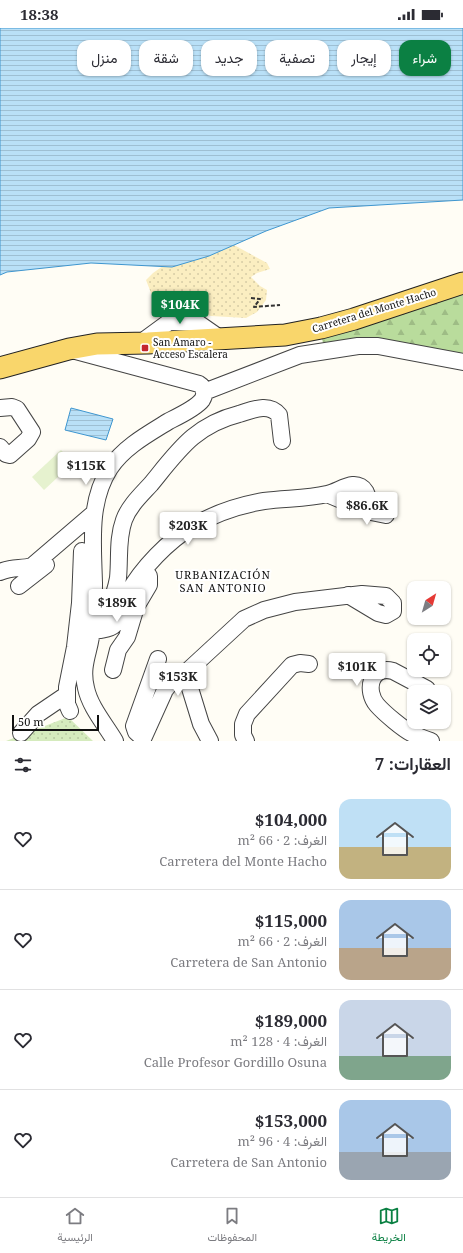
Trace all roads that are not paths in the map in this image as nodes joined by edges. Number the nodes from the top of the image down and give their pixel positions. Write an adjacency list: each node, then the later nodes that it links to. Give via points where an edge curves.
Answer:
1 (463, 283): 2 (main road, Carretera del Monte Hacho, via 354,319 285,335 98,344)
2 (69, 349): 4 (main road, Carretera del Monte Hacho); 5 (street, via 199,384)
3 (463, 362): 5 (street, via 378,346 358,346 300,355)
4 (0, 368)
5 (204, 392): 10 (street, via 201,401 120,455 103,480)
6 (0, 408): 8 (street, via 17,409 32,432 10,455)
7 (282, 441): 17 (street, via 279,415 269,407 217,421 185,443 124,519 118,578 112,598)
8 (0, 446)
9 (386, 515): 12 (street, via 371,512 364,505 368,499 367,494 360,487 353,485 327,494 241,506 187,530 170,542)
10 (94, 521): 13 (street, via 32,566); 14 (street); 16 (street)
11 (82, 551): 16 (street)
12 (144, 571): 17 (street, via 127,596 117,622 110,628); 20 (street, via 149,576 149,585 136,607 127,637 118,650)
13 (0, 572)
14 (19, 586)
15 (348, 595): 21 (street, via 289,604 254,613 244,619)
16 (87, 604): 17 (street); 23 (street)
17 (96, 630): 27 (street, via 84,663 84,676 90,700)
18 (158, 659): 26 (street, via 134,726)
19 (309, 664): 29 (street, via 292,665 253,706 243,724)
20 (113, 670)
21 (180, 678): 26 (street, via 173,680 165,690); 28 (street, via 189,685 201,724)
22 (419, 685): 30 (street, via 392,671 380,670 372,679 372,696 377,706 406,730)
23 (66, 695): 24 (street); 25 (street, via 38,714)
24 (70, 711)
25 (21, 733)
26 (142, 740)
27 (114, 741)
28 (210, 741)
29 (246, 741)
30 (431, 741)

